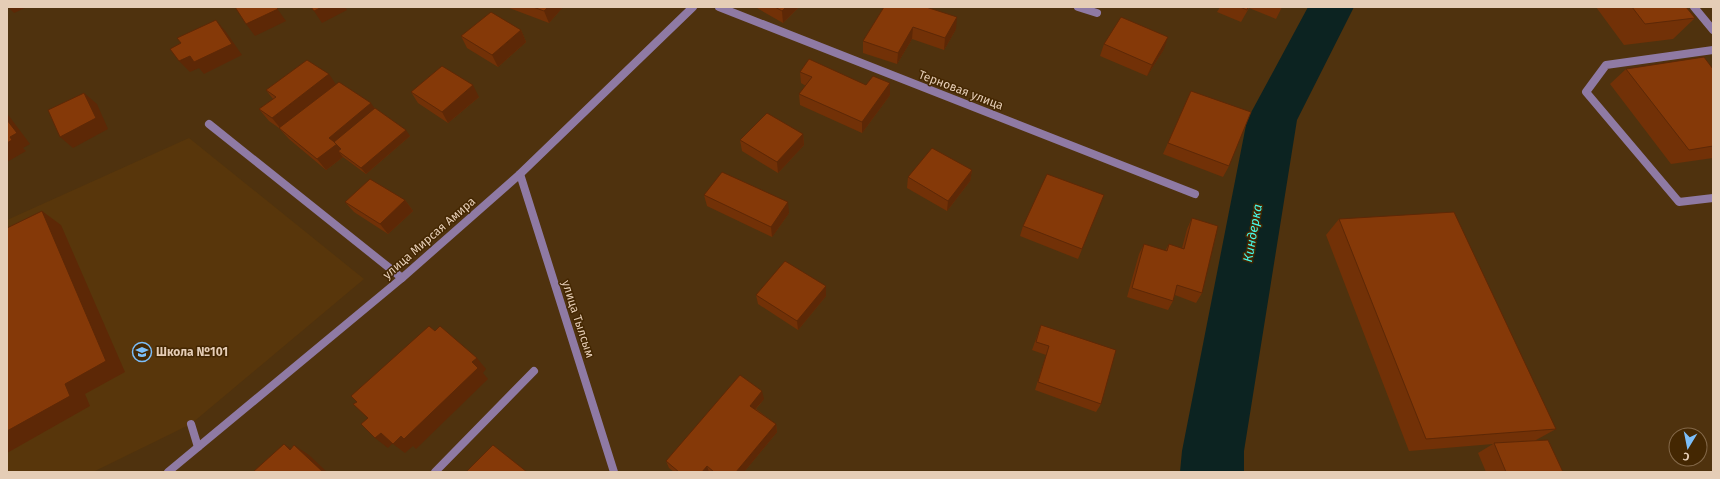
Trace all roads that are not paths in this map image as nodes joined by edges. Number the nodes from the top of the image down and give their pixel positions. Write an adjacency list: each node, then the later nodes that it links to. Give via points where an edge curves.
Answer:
1 (693, 7): 9 (street, улица Мирсая Амира)
2 (719, 7): 10 (street, Терновая улица)
3 (1078, 7): 5 (street)
4 (1694, 7): 6 (street)
5 (1097, 13)
6 (1713, 30)
7 (1713, 50): 11 (street, via 1606,65 1586,92 1679,202)
8 (208, 124): 12 (street)
9 (520, 174): 12 (street, улица Мирсая Амира); 18 (street, улица Тылсым)
10 (1195, 194)
11 (1713, 198)
12 (402, 278): 15 (street, улица Мирсая Амира)
13 (534, 371): 17 (street)
14 (191, 424): 15 (street)
15 (198, 447): 16 (street, улица Мирсая Амира)
16 (168, 472)
17 (435, 472)
18 (614, 472)

